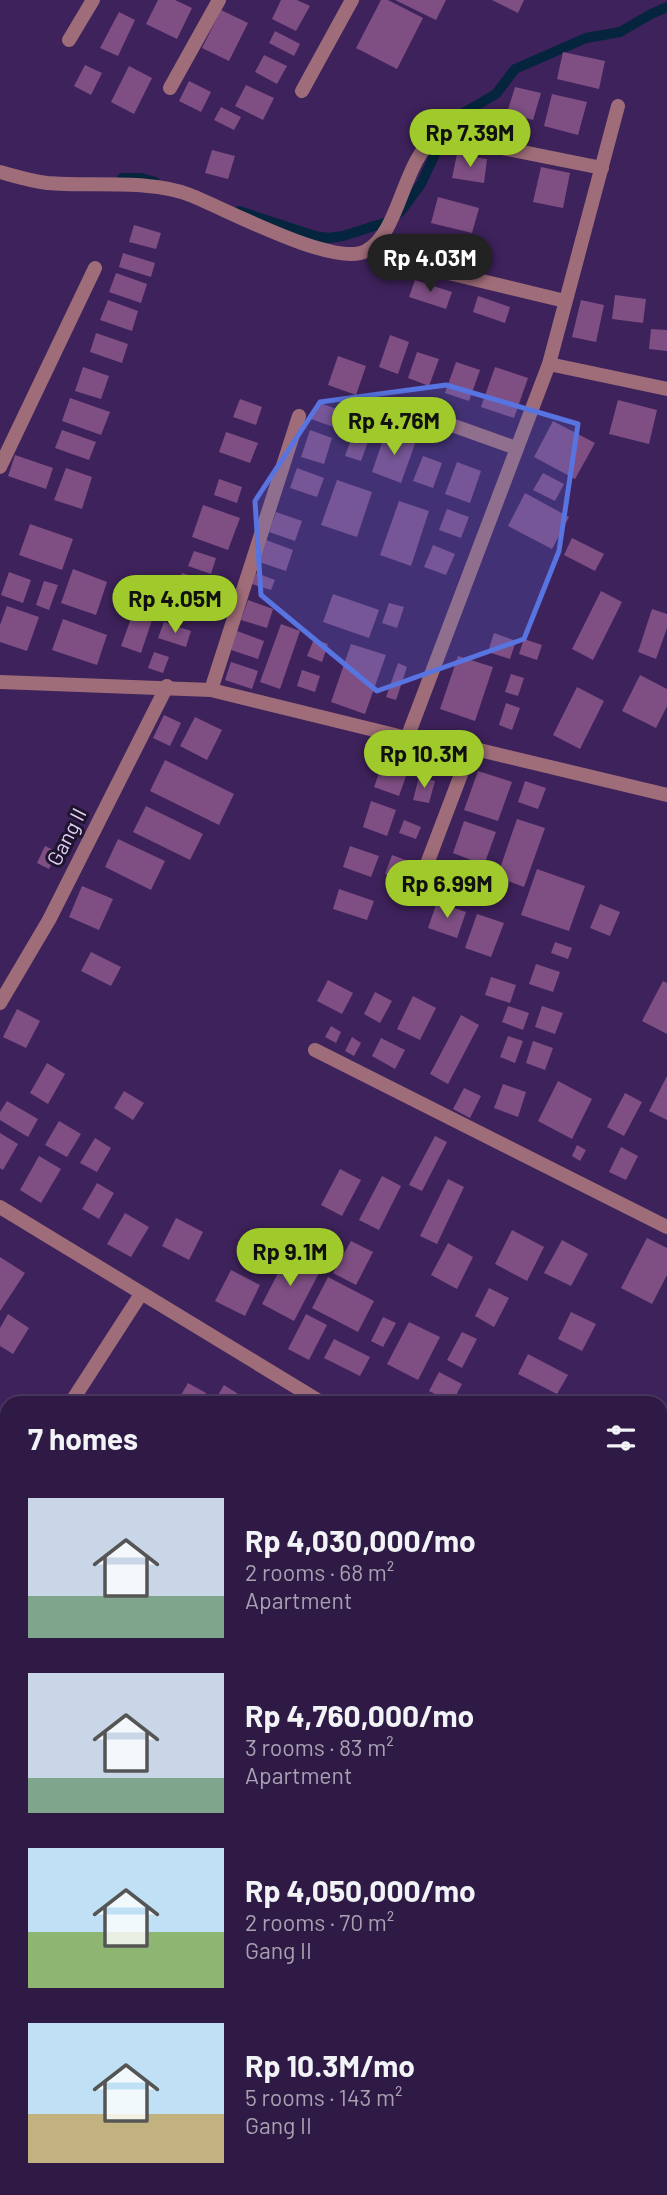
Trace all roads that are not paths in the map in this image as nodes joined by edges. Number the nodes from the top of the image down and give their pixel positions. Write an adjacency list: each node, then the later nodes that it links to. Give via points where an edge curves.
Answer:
1 (93, 0): 4 (street)
2 (219, 0): 5 (street)
3 (352, 0): 6 (street)
4 (69, 40)
5 (170, 88)
6 (302, 91)
7 (618, 106): 8 (street)
8 (602, 168): 9 (street, via 438,135 419,154 377,241 365,251 349,255 251,224 189,194 146,187 45,183); 12 (street)
9 (0, 172)
10 (95, 268): 18 (street)
11 (436, 270): 12 (street)
12 (565, 302): 13 (street)
13 (549, 364): 14 (street); 17 (street)
14 (667, 389)
15 (418, 413): 17 (street)
16 (299, 416): 21 (street)
17 (516, 448): 22 (street)
18 (0, 467)
19 (0, 682): 20 (street)
20 (167, 687): 21 (street); 26 (street, Gang II, via 48,920)
21 (211, 690): 22 (street)
22 (407, 738): 23 (street)
23 (471, 748): 24 (street); 25 (street)
24 (667, 795)
25 (414, 898)
26 (0, 1003)
27 (315, 1050): 29 (street)
28 (0, 1207): 30 (street)
29 (667, 1227)
30 (141, 1294): 31 (street); 32 (street)
31 (75, 1396)
32 (311, 1396)

